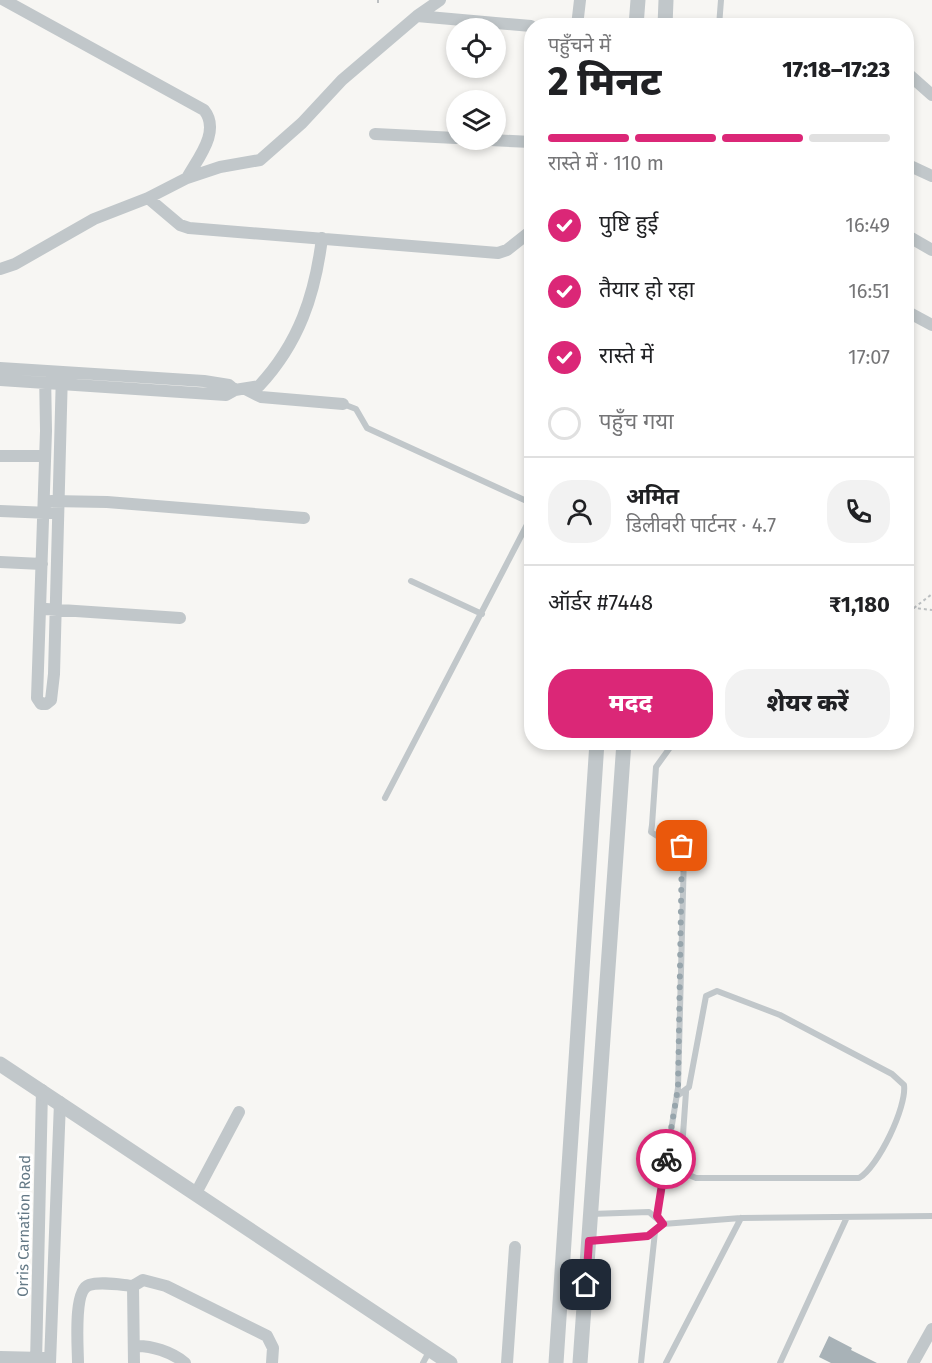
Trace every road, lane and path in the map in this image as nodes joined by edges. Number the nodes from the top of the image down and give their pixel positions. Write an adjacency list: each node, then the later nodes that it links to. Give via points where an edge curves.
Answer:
1 (4, 0): 21 (street, via 204,110 212,129)
2 (440, 0): 7 (street)
3 (580, 0): 8 (street)
4 (638, 0): 9 (street)
5 (666, 0): 10 (street)
6 (721, 0): 11 (lane)
7 (417, 16): 12 (street); 21 (street, via 342,80 260,160)
8 (578, 18)
9 (637, 18)
10 (665, 18)
11 (720, 18)
12 (524, 25)
13 (914, 79): 14 (street)
14 (932, 95)
15 (375, 134): 16 (street)
16 (446, 138)
17 (506, 141): 18 (street)
18 (524, 142)
19 (914, 168): 20 (street)
20 (932, 177)
21 (187, 178): 22 (street)
22 (148, 198): 24 (street, via 189,228); 27 (street, via 94,219)
23 (524, 237): 24 (street, via 498,253)
24 (322, 238): 34 (street, via 307,311 266,378 259,386)
25 (914, 240): 26 (street)
26 (932, 250)
27 (0, 269)
28 (914, 315): 29 (street)
29 (932, 325)
30 (0, 368): 31 (street)
31 (45, 377): 32 (street); 33 (street); 37 (street)
32 (62, 377): 34 (street, via 204,381); 40 (street)
33 (0, 380)
34 (241, 390): 35 (street, via 261,397)
35 (343, 404): 38 (lane, via 356,409 367,428)
36 (0, 456): 37 (street)
37 (45, 456): 39 (street)
38 (524, 500)
39 (43, 501): 40 (street); 42 (street)
40 (57, 507): 42 (street); 43 (street, via 107,502); 51 (street)
41 (0, 511): 42 (street)
42 (43, 514): 46 (street)
43 (304, 518)
44 (524, 531): 53 (lane)
45 (0, 562): 46 (street)
46 (42, 564): 50 (street)
47 (411, 581): 53 (lane)
48 (932, 594): 49 (path)
49 (914, 608): 52 (path)
50 (39, 609): 51 (street); 51 (street, via 37,698 41,704 51,700)
51 (54, 610): 54 (street)
52 (932, 610)
53 (482, 614): 58 (lane)
54 (180, 618)
55 (596, 750): 88 (street)
56 (623, 750): 66 (street)
57 (668, 750): 62 (lane, via 656,767 651,832 682,846 684,854)
58 (385, 798)
59 (0, 1064): 60 (street)
60 (42, 1090): 63 (street); 80 (street, Orris Carnation Road)
61 (686, 1092): 61 (lane, via 706,996 717,991 780,1015 892,1074 904,1085 906,1095 874,1164 859,1178 707,1178 689,1175 681,1163); 62 (lane)
62 (677, 1096): 67 (lane)
63 (60, 1102): 65 (street); 81 (street, Orris Carnation Road)
64 (239, 1112): 65 (street)
65 (196, 1193): 79 (street)
66 (591, 1214): 67 (lane, via 649,1212); 73 (street)
67 (657, 1216): 71 (lane)
68 (932, 1216): 69 (lane)
69 (847, 1217): 70 (lane); 92 (lane)
70 (741, 1218): 71 (lane); 91 (lane)
71 (663, 1224): 72 (lane)
72 (656, 1232): 73 (lane); 90 (lane)
73 (589, 1241): 89 (street)
74 (515, 1247): 87 (street)
75 (133, 1286): 77 (street); 82 (street, via 89,1285 83,1289 78,1300); 85 (street, via 143,1280 166,1286 267,1336 273,1348)
76 (932, 1329): 93 (street)
77 (134, 1346): 83 (street); 84 (street, via 164,1351)
78 (0, 1357): 80 (street)
79 (427, 1357): 86 (street)
80 (36, 1360): 81 (street)
81 (50, 1360)
82 (78, 1363)
83 (134, 1363)
84 (185, 1363)
85 (272, 1363)
86 (450, 1363)
87 (507, 1363)
88 (556, 1363)
89 (580, 1363)
90 (641, 1363)
91 (666, 1363)
92 (780, 1363)
93 (912, 1363)

